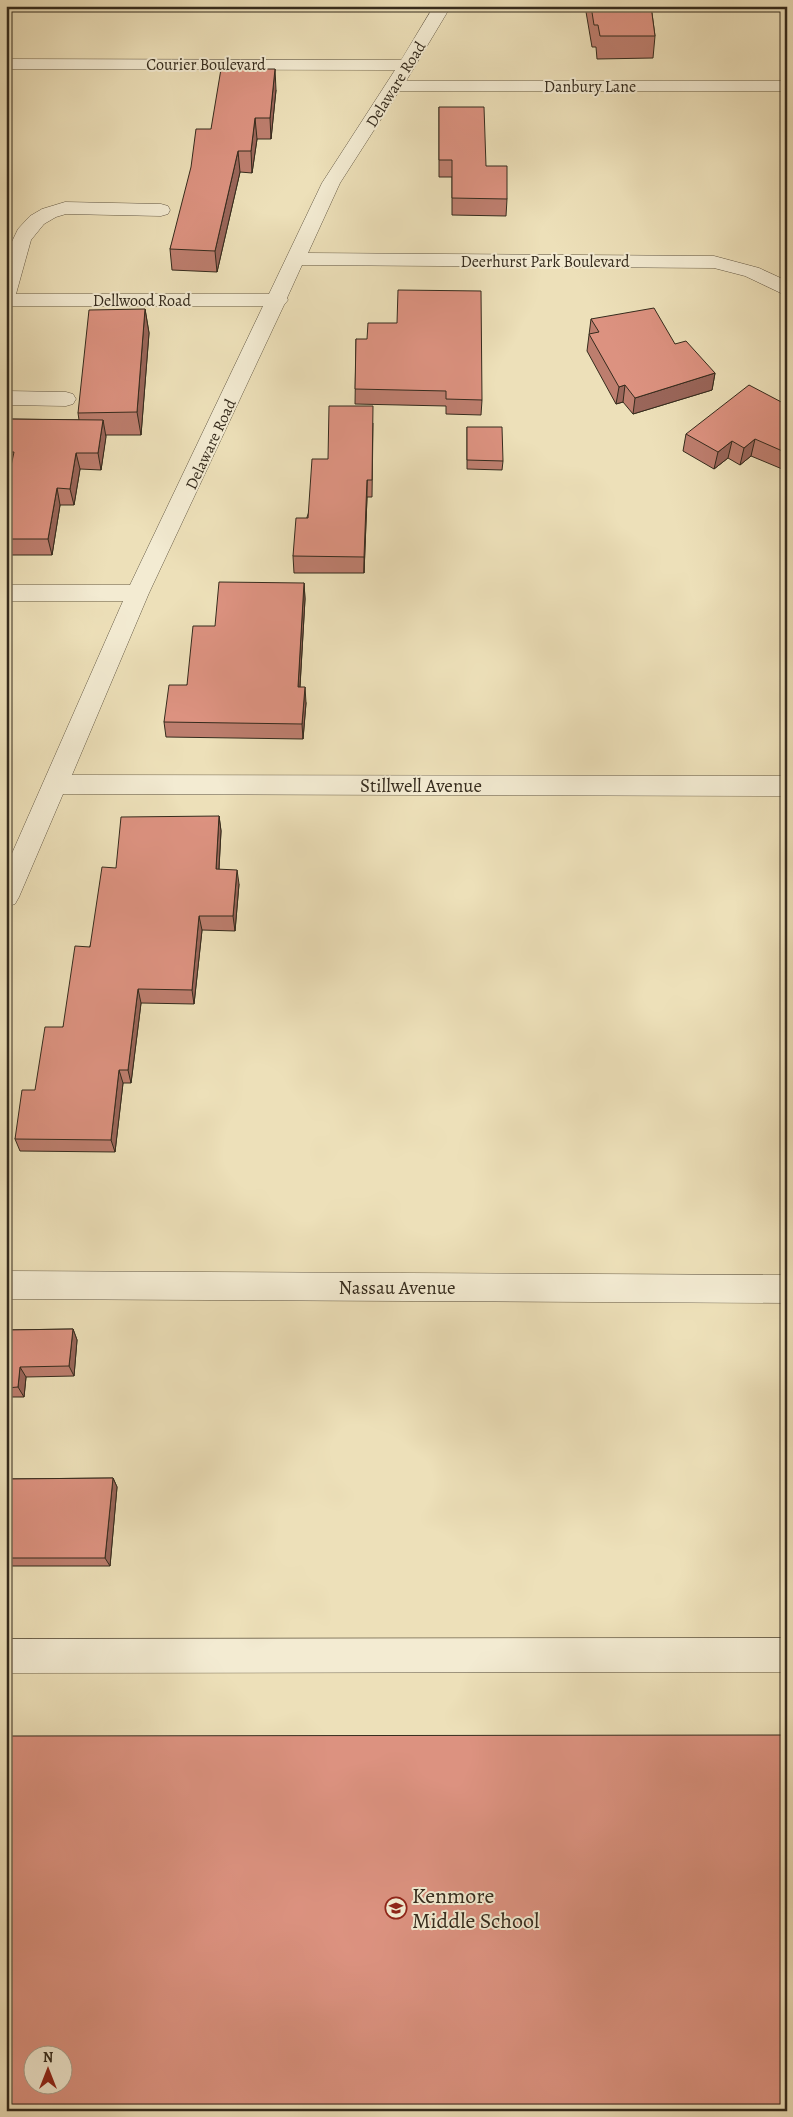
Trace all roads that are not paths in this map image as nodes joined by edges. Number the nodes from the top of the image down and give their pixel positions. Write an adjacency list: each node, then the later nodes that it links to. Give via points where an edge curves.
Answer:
1 (443, 6): 3 (street, Delaware Road)
2 (6, 64): 3 (street, Courier Boulevard)
3 (406, 65): 4 (street, Delaware Road)
4 (394, 86): 5 (street, Danbury Lane); 7 (street, Delaware Road, via 331,183)
5 (787, 86)
6 (161, 210): 9 (street, via 64,208 50,211 25,230)
7 (296, 259): 8 (street, Deerhurst Park Boulevard, via 714,262 745,268); 11 (street, Delaware Road)
8 (787, 290)
9 (6, 295)
10 (6, 300): 11 (street, Dellwood Road)
11 (278, 300): 15 (street, Delaware Road)
12 (6, 398): 13 (street)
13 (66, 399)
14 (6, 593): 15 (street)
15 (138, 593): 16 (street, Delaware Road)
16 (56, 784): 17 (street, Stillwell Avenue); 18 (street, Delaware Road)
17 (787, 786)
18 (6, 897)
19 (6, 1285): 20 (street, Nassau Avenue)
20 (787, 1289)
21 (787, 1655): 22 (street)
22 (6, 1656)

